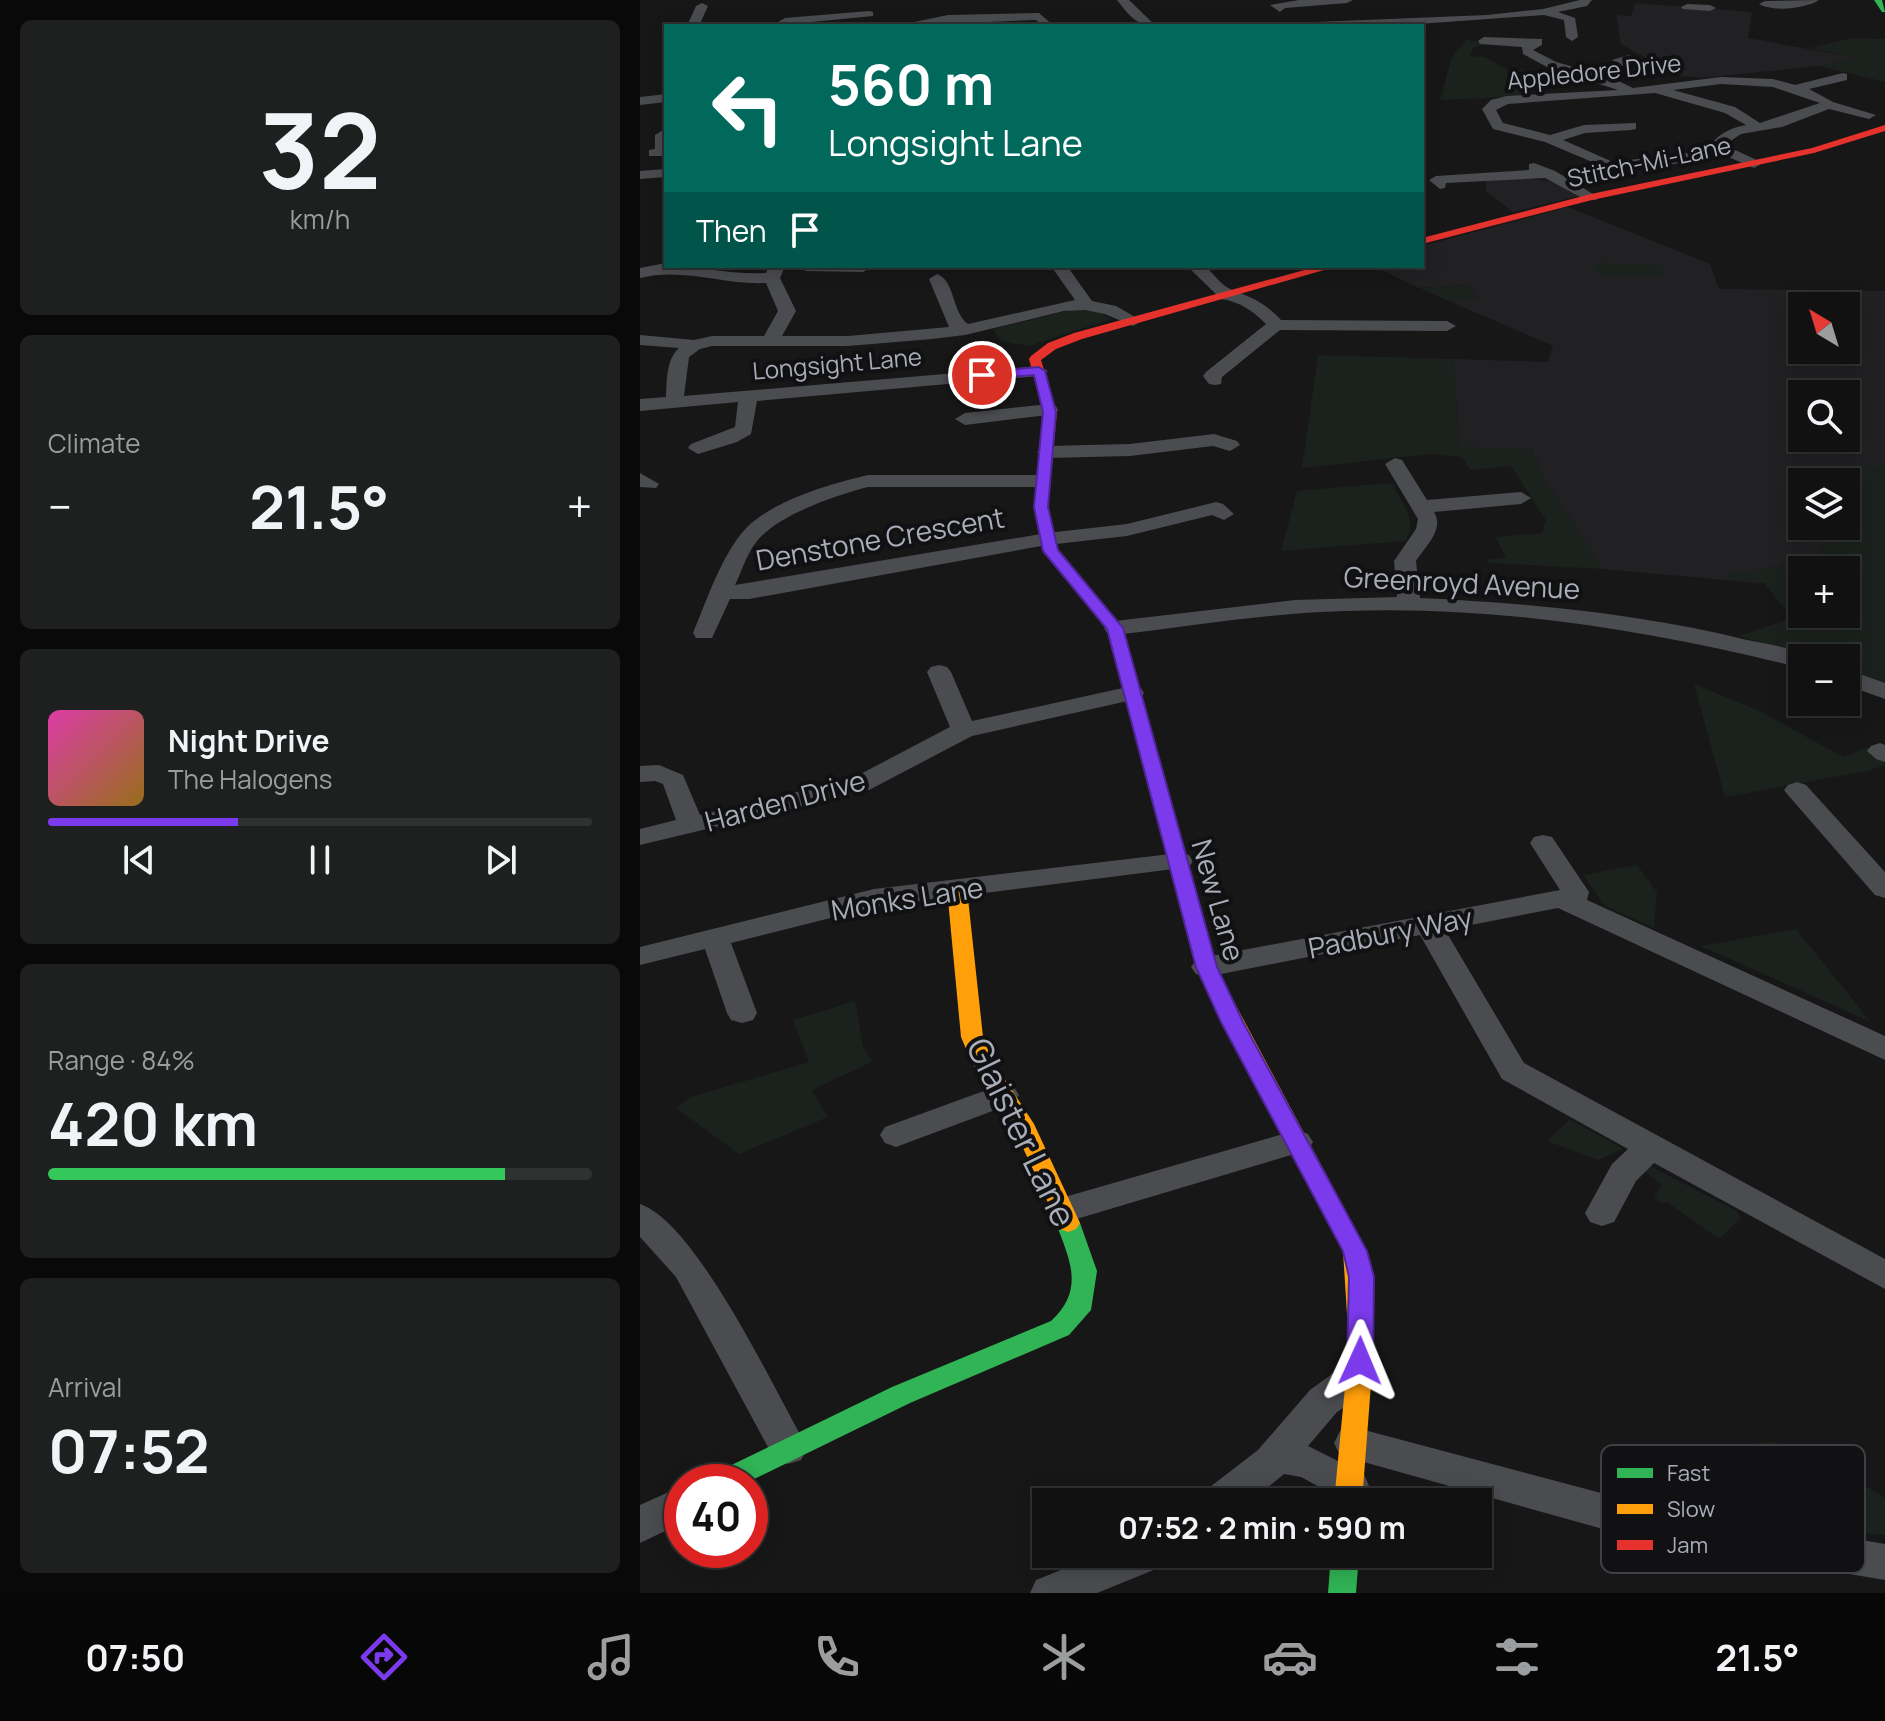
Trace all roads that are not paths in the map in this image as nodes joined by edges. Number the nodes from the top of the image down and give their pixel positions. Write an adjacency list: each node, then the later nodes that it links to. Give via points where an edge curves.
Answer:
1 (868, 0): 15 (street, via 874,19)
2 (1123, 0): 18 (street)
3 (1333, 0): 4 (street); 10 (street, via 1276,5)
4 (1347, 0)
5 (1586, 0): 12 (street)
6 (1813, 0): 8 (street)
7 (1878, 0): 11 (street)
8 (1773, 5)
9 (704, 9): 14 (street)
10 (1280, 9)
11 (1885, 10)
12 (1544, 12): 19 (street); 20 (street, via 1569,18 1572,35)
13 (1020, 21): 16 (street, via 948,18); 17 (street, via 1041,16)
14 (694, 24)
15 (780, 24)
16 (913, 24)
17 (1047, 24)
18 (1147, 24)
19 (1396, 24)
20 (1557, 33)
21 (1489, 42): 23 (street, via 1534,43 1527,51 1546,64)
22 (1624, 61): 23 (street, via 1588,62)
23 (1575, 70): 27 (street, via 1611,78)
24 (1840, 79): 26 (street)
25 (1657, 89): 26 (street, Appledore Drive, via 1737,78); 27 (street, Appledore Drive); 32 (street, via 1730,110)
26 (1794, 89): 30 (street, Appledore Drive)
27 (1631, 92): 36 (street, Appledore Drive, via 1490,106 1498,126)
28 (664, 98): 29 (street)
29 (640, 101)
30 (1828, 105): 31 (street, Appledore Drive, via 1866,114); 32 (street)
31 (1885, 111)
32 (1756, 126): 37 (street, via 1724,138 1720,145)
33 (1632, 127): 36 (street, via 1584,129)
34 (1885, 128): 40 (street, Stitch-Mi-Lane)
35 (664, 134): 38 (street, via 662,153)
36 (1550, 139): 37 (street, Appledore Drive, via 1619,167)
37 (1728, 152): 40 (street)
38 (654, 153)
39 (1512, 158): 42 (street)
40 (1754, 164): 45 (street, Stitch-Mi-Lane)
41 (664, 173): 43 (street)
42 (1550, 174): 44 (street, via 1436,180); 45 (street)
43 (640, 175)
44 (1440, 185)
45 (1591, 197): 46 (street, Stitch-Mi-Lane)
46 (1424, 240)
47 (1060, 268): 54 (street)
48 (1198, 268): 53 (street)
49 (1325, 268): 53 (street)
50 (775, 272): 51 (street, via 741,279 670,268); 60 (street, via 787,311)
51 (640, 273)
52 (937, 279): 58 (street, via 954,322)
53 (1230, 294): 55 (street); 56 (street, via 1260,308)
54 (1085, 305): 55 (street); 58 (street)
55 (1133, 321): 62 (street, via 1052,346 1035,359)
56 (1276, 325): 57 (street); 63 (street, via 1212,376)
57 (1447, 326)
58 (965, 330): 60 (street, via 847,348)
59 (640, 340): 61 (street)
60 (770, 341): 61 (street)
61 (694, 345): 65 (street, via 677,364)
62 (1039, 371): 64 (street, Longsight Lane); 67 (street, New Lane)
63 (1215, 380)
64 (748, 394): 65 (street, Longsight Lane); 70 (street, via 744,430)
65 (675, 400): 66 (street, Longsight Lane)
66 (640, 405)
67 (1049, 410): 68 (street); 71 (street, New Lane)
68 (965, 419)
69 (1230, 445): 71 (street, via 1214,440)
70 (694, 448)
71 (1047, 452): 73 (street, New Lane)
72 (1394, 472): 75 (street)
73 (1041, 481): 77 (street, New Lane); 78 (street, Denstone Crescent, via 843,485 749,536)
74 (1521, 498): 75 (street)
75 (1422, 507): 79 (street, via 1427,529 1405,561)
76 (1224, 514): 77 (street, Denstone Crescent, via 1216,508 1127,530)
77 (1047, 539): 78 (street, Denstone Crescent, via 749,592); 80 (street, New Lane, via 1057,560)
78 (723, 592): 81 (street, Denstone Crescent)
79 (1409, 603): 80 (street, Greenroyd Avenue, via 1321,605); 82 (street, Greenroyd Avenue, via 1667,628)
80 (1115, 628): 86 (street, New Lane)
81 (703, 633)
82 (1788, 657)
83 (939, 672): 87 (street)
84 (1860, 682): 85 (street)
85 (1885, 692)
86 (1132, 693): 87 (street, Harden Drive); 93 (street, New Lane)
87 (964, 730): 90 (street, Harden Drive, via 860,785)
88 (640, 774): 90 (street, Harden Drive, via 659,773 674,780)
89 (1797, 790): 95 (street)
90 (691, 825): 91 (street, Harden Drive)
91 (640, 837)
92 (1543, 843): 96 (street, via 1575,892)
93 (1179, 861): 94 (street, Monks Lane); 100 (street, New Lane)
94 (957, 889): 98 (street, Monks Lane, via 858,901); 103 (street, Glaister Lane, via 972,1037)
95 (1885, 889)
96 (1573, 902): 97 (street, Padbury Way, via 1551,899); 102 (street, Padbury Way)
97 (1428, 925): 100 (street, Padbury Way); 106 (street, via 1513,1071)
98 (715, 938): 99 (street, Monks Lane); 101 (street)
99 (640, 956)
100 (1206, 967): 105 (street, New Lane)
101 (742, 1013)
102 (1885, 1049)
103 (1003, 1095): 104 (street); 107 (street, Glaister Lane, via 1023,1124)
104 (896, 1135)
105 (1297, 1142): 107 (street); 111 (street, New Lane, via 1355,1251 1361,1277)
106 (1652, 1145): 108 (street, via 1624,1173); 110 (street)
107 (1063, 1210): 113 (street, Glaister Lane, via 1085,1271 1079,1310 1060,1328)
108 (1602, 1213)
109 (640, 1217): 113 (street, via 688,1267)
110 (1885, 1275)
111 (1358, 1378): 112 (street, New Lane); 114 (street, via 1321,1401)
112 (1353, 1443): 118 (street, New Lane); 119 (street)
113 (788, 1448): 115 (street, Glaister Lane)
114 (1276, 1457): 116 (street); 117 (street, via 1318,1465)
115 (757, 1464)
116 (1237, 1488)
117 (1343, 1488)
118 (1349, 1488)
119 (1601, 1511)
120 (664, 1512): 121 (street)
121 (640, 1525)
122 (1865, 1559): 123 (street)
123 (1885, 1562)
124 (1112, 1568): 126 (street)
125 (1344, 1568): 127 (street)
126 (1050, 1593)
127 (1342, 1593)

